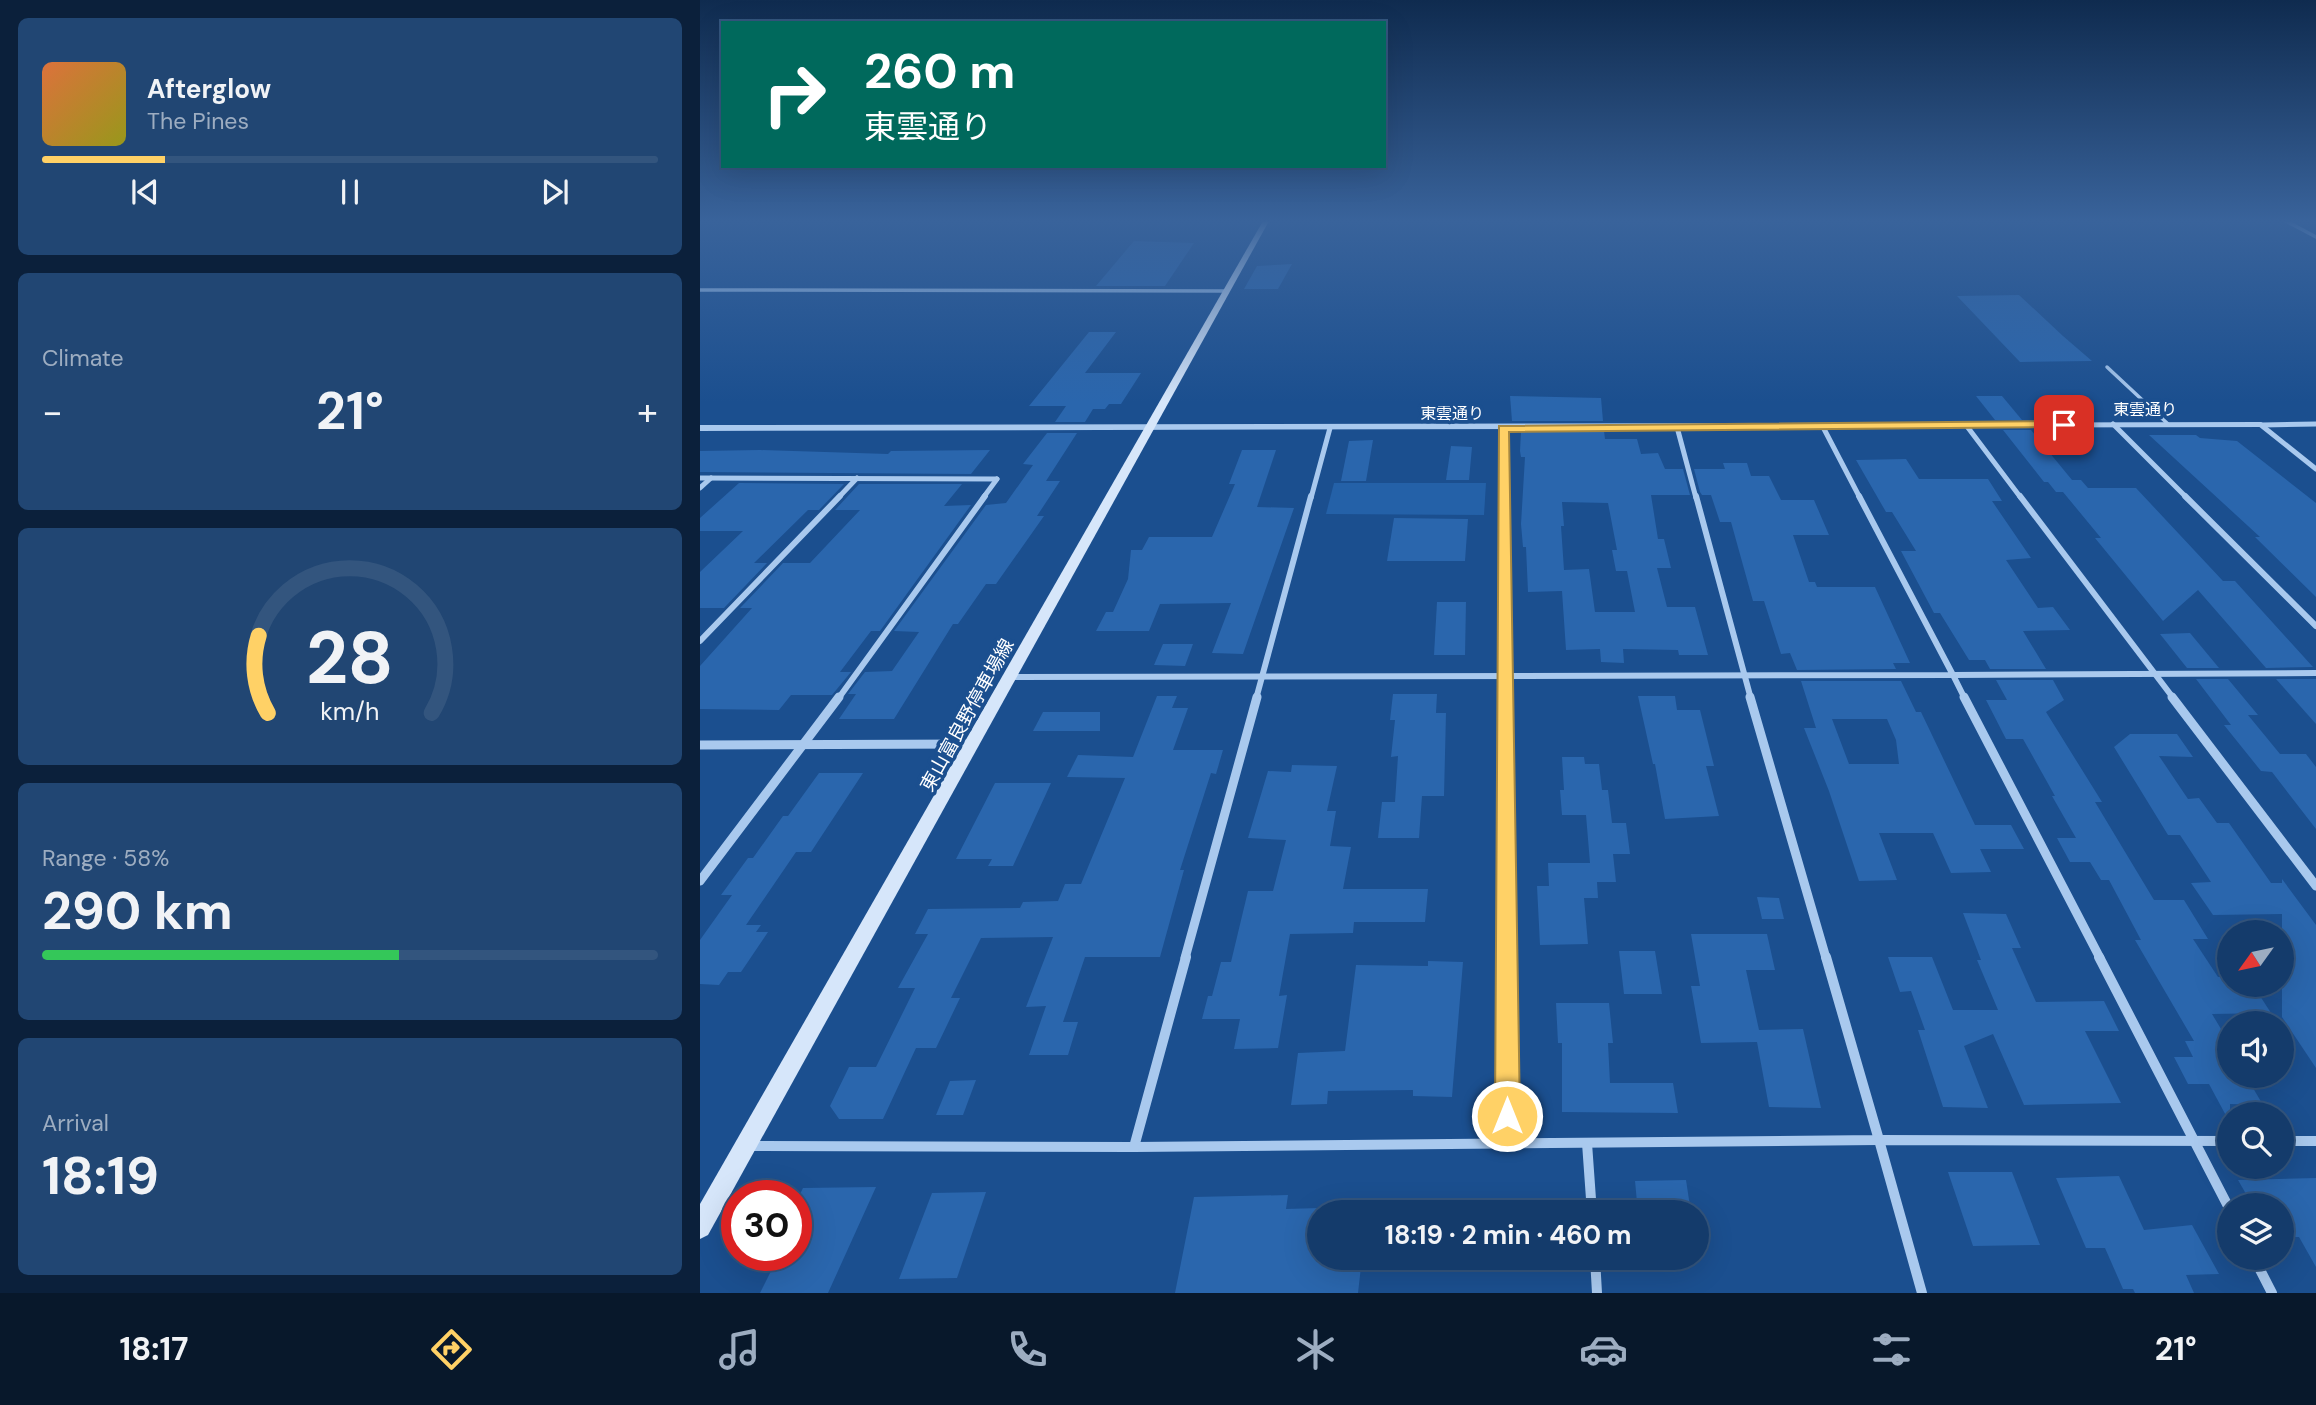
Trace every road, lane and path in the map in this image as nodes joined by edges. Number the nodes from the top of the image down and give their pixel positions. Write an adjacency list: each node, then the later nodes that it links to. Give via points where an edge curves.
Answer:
1 (1232, 281): 3 (main road, 東山富良野停車場線)
2 (700, 290): 3 (street)
3 (1226, 291): 12 (main road, 東山富良野停車場線)
4 (2107, 367): 6 (lane)
5 (2113, 424): 6 (street, 東雲通り); 8 (street, 東雲通り); 21 (street)
6 (2168, 424): 9 (street, 東雲通り)
7 (2316, 424): 9 (street)
8 (1966, 425): 10 (street, 東雲通り); 23 (street)
9 (2261, 425): 16 (street)
10 (1823, 427): 14 (street, 東雲通り); 25 (street)
11 (700, 428): 12 (street, 東雲通り)
12 (1147, 428): 13 (street, 東雲通り); 29 (main road, 東山富良野停車場線)
13 (1330, 428): 15 (street, 東雲通り); 26 (street)
14 (1677, 428): 15 (street, 東雲通り); 28 (street)
15 (1503, 429): 27 (street)
16 (2316, 469)
17 (700, 478): 18 (street)
18 (712, 478): 19 (street); 20 (street)
19 (858, 478): 22 (street); 32 (street, via 998,479)
20 (700, 488)
21 (2316, 626)
22 (700, 641)
23 (2155, 672): 24 (street); 25 (street); 34 (street)
24 (2316, 673)
25 (1953, 675): 28 (street); 39 (street)
26 (1263, 676): 27 (street); 29 (street); 43 (street)
27 (1505, 676): 28 (street); 41 (street)
28 (1744, 676): 35 (street)
29 (1010, 677): 30 (main road, 東山富良野停車場線)
30 (973, 744): 32 (street); 42 (main road, 東山富良野停車場線)
31 (700, 745): 32 (street)
32 (804, 745): 33 (street)
33 (700, 881)
34 (2316, 886)
35 (1879, 1140): 39 (street); 40 (street); 50 (street)
36 (2316, 1140): 38 (street)
37 (2217, 1141): 39 (street)
38 (2294, 1141)
39 (2194, 1142): 44 (street)
40 (1587, 1143): 41 (street); 45 (street)
41 (1508, 1144): 43 (street)
42 (746, 1146): 43 (street); 46 (main road, 東山富良野停車場線)
43 (1134, 1147)
44 (2221, 1193)
45 (1591, 1200)
46 (700, 1227)
47 (1596, 1270): 49 (street)
48 (2260, 1270): 51 (street)
49 (1597, 1293)
50 (1922, 1293)
51 (2272, 1293)

